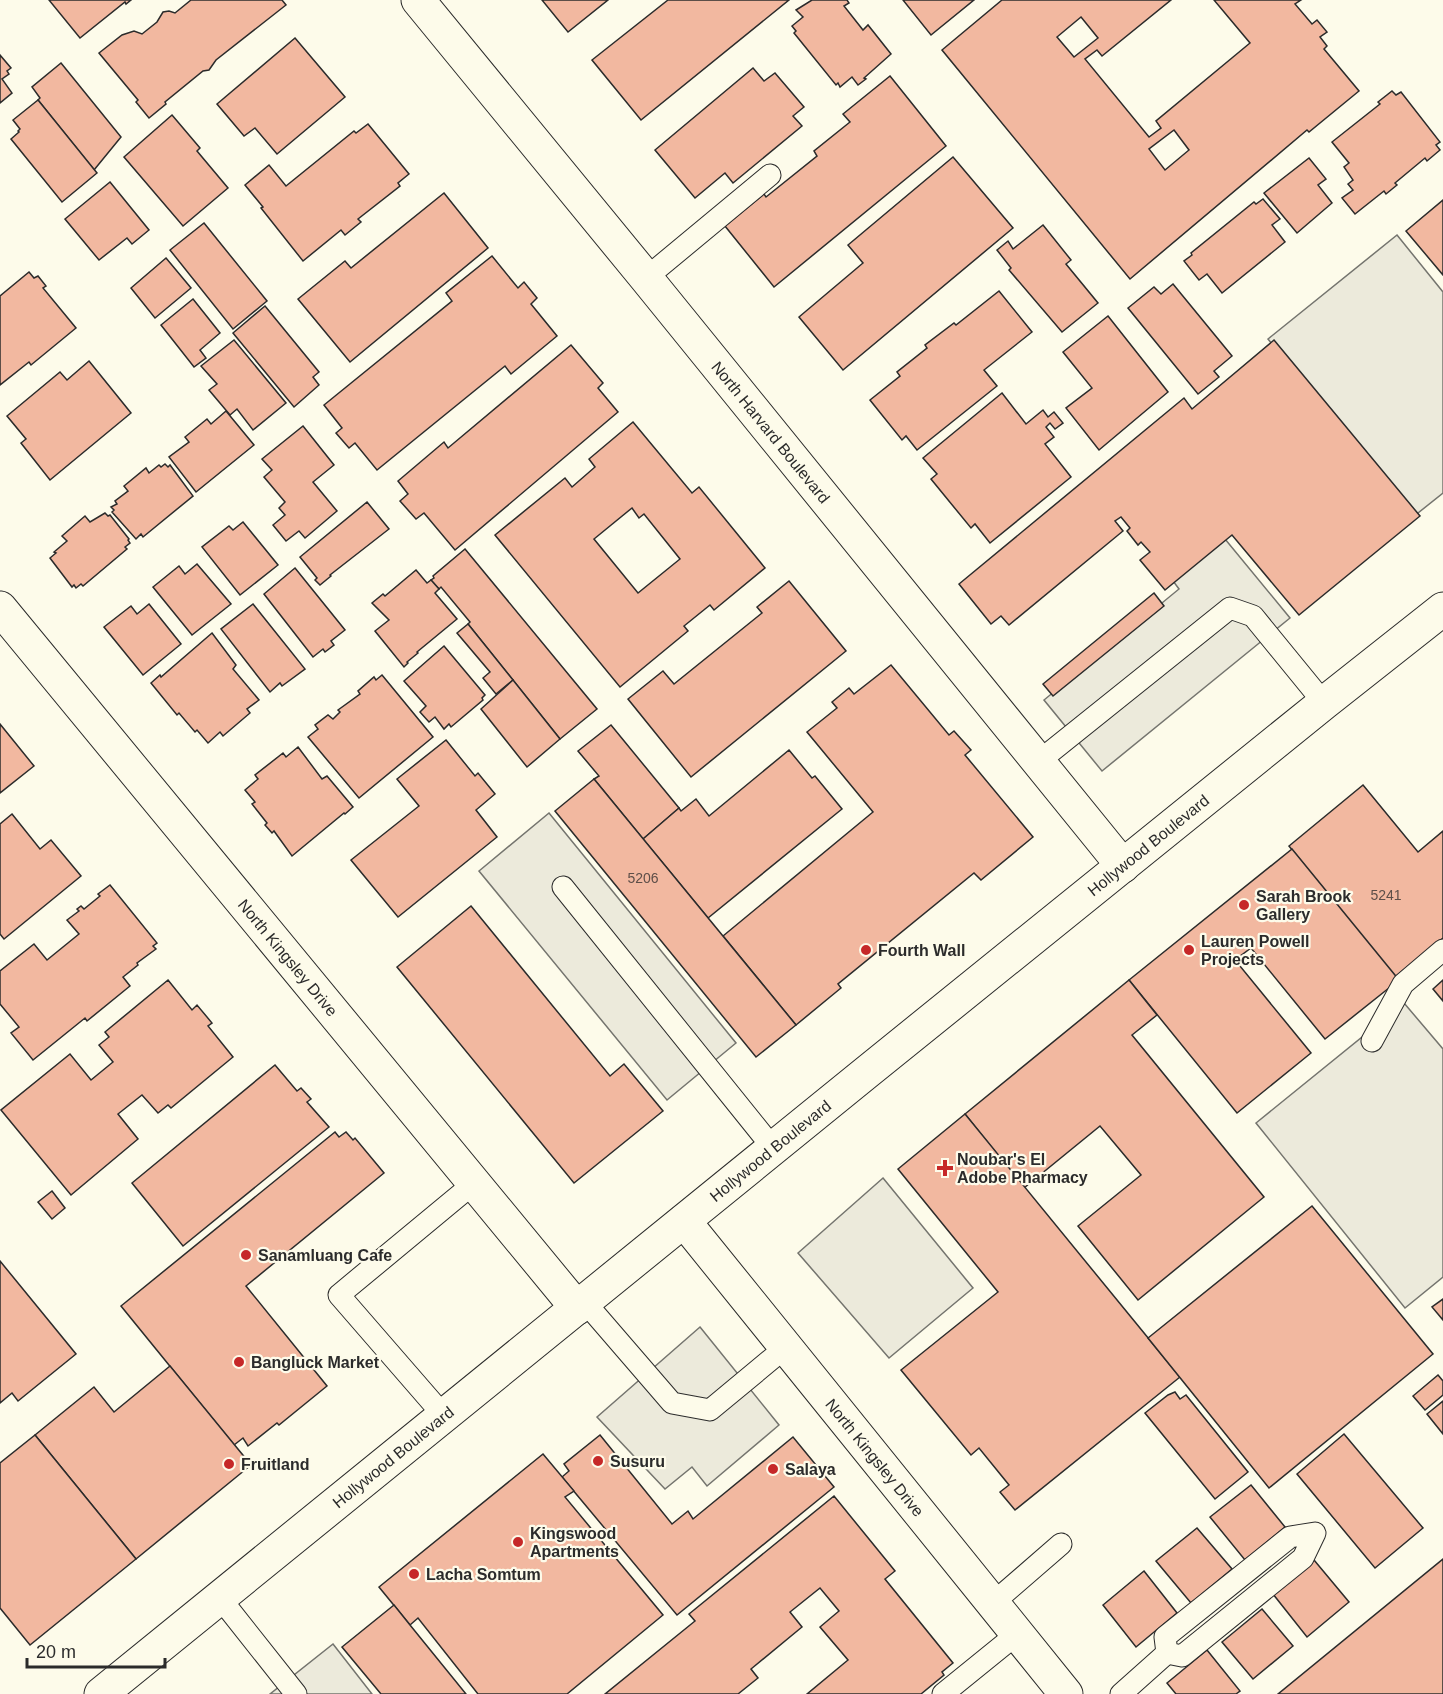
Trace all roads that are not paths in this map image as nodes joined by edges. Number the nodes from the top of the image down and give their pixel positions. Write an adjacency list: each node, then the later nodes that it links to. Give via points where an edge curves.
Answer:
1 (418, 0): 3 (street, North Harvard Boulevard)
2 (770, 175): 3 (lane)
3 (646, 278): 7 (street, North Harvard Boulevard)
4 (0, 608): 13 (street, North Kingsley Drive)
5 (1443, 609): 6 (street, Hollywood Boulevard)
6 (1324, 703): 7 (lane, via 1253,616 1230,608); 8 (street, Hollywood Boulevard)
7 (1038, 762): 8 (street, North Harvard Boulevard)
8 (1123, 866): 12 (street, Hollywood Boulevard)
9 (563, 887): 12 (lane)
10 (1443, 950): 11 (lane, via 1403,984)
11 (1372, 1041)
12 (773, 1148): 14 (street, Hollywood Boulevard)
13 (473, 1184): 15 (street, North Kingsley Drive); 17 (lane, via 339,1295)
14 (684, 1221): 15 (street, Hollywood Boulevard); 16 (street, North Kingsley Drive)
15 (580, 1305): 16 (lane, via 672,1403 710,1410); 17 (street, Hollywood Boulevard)
16 (786, 1347): 20 (street, North Kingsley Drive)
17 (444, 1416): 19 (street, Hollywood Boulevard)
18 (1061, 1544): 20 (lane)
19 (220, 1598): 23 (street, Hollywood Boulevard); 24 (lane)
20 (993, 1603): 21 (street, North Kingsley Drive)
21 (1017, 1634): 25 (lane); 26 (street, North Kingsley Drive)
22 (1167, 1653): 22 (lane, via 1182,1656 1303,1558 1315,1533 1290,1537 1165,1637); 27 (lane)
23 (101, 1694)
24 (296, 1694)
25 (943, 1694)
26 (1065, 1694)
27 (1121, 1694)

